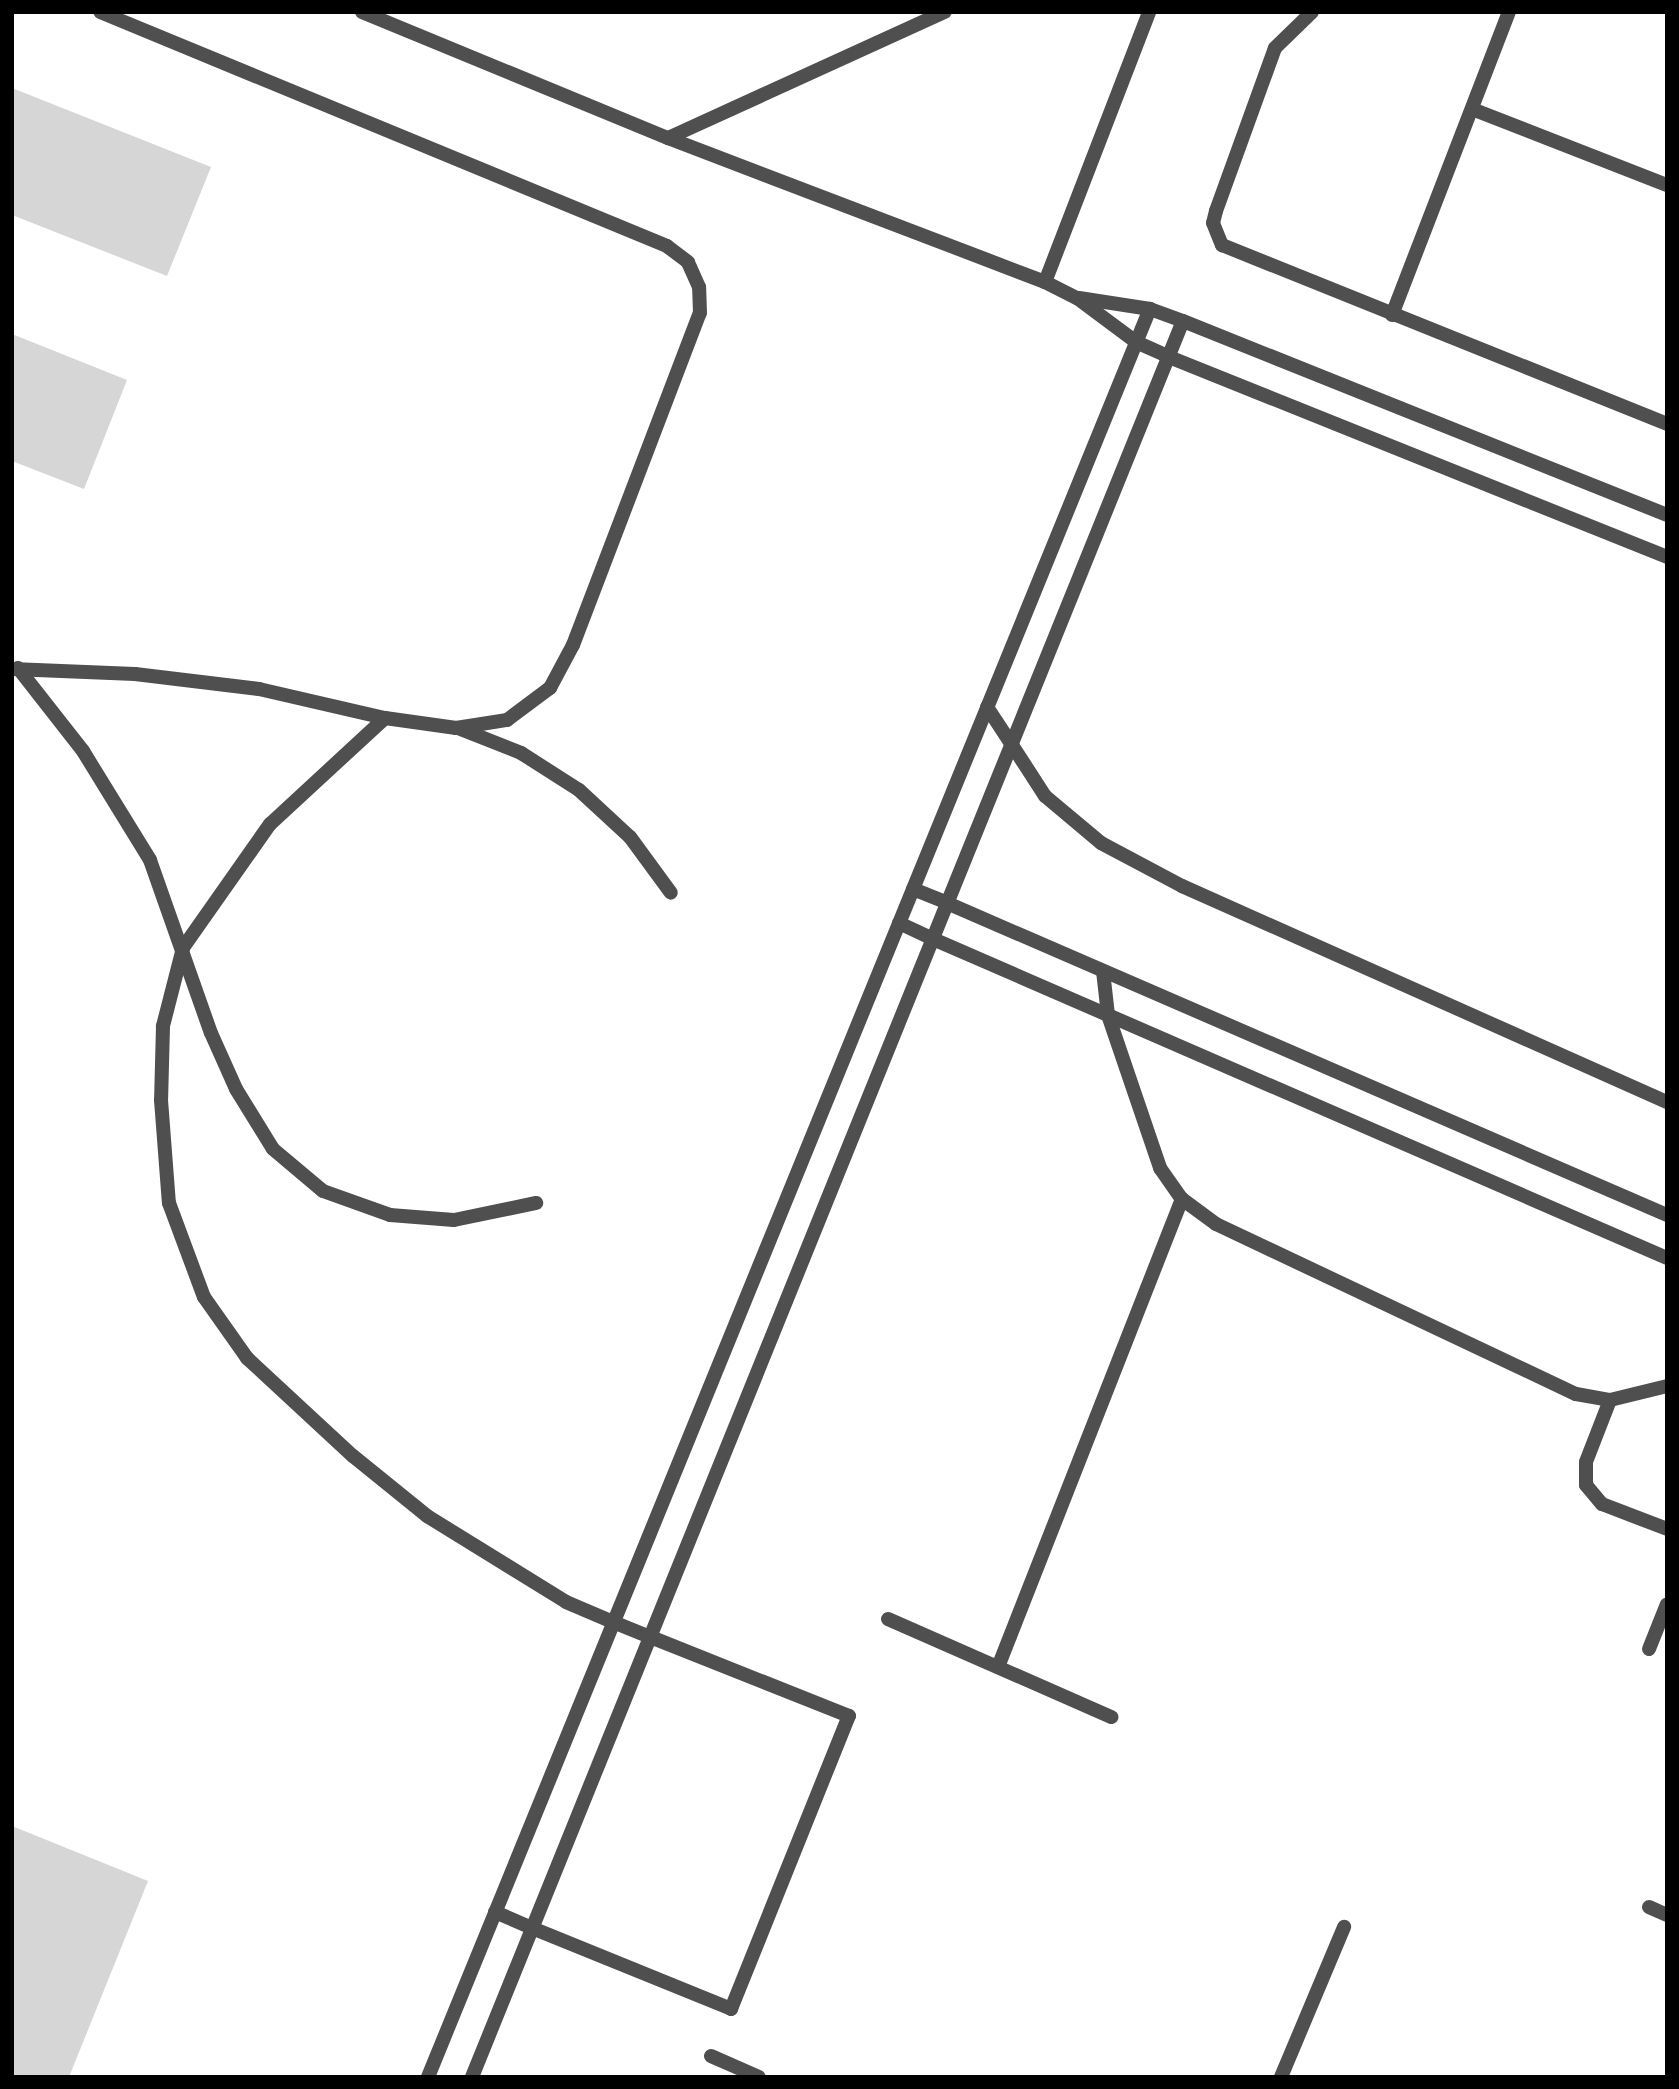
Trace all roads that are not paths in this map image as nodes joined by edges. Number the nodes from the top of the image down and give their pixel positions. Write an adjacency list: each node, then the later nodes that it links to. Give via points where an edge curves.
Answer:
1 (100, 12): 23 (street, via 667,246 688,262 699,287 700,313 573,645 550,688 507,720)
2 (362, 12): 8 (street)
3 (945, 12): 8 (street)
4 (1149, 12): 10 (street)
5 (1312, 12): 13 (street, via 1275,48 1216,211 1215,235 1233,251)
6 (1509, 12): 7 (street)
7 (1472, 108): 9 (street); 13 (street)
8 (668, 138): 10 (street)
9 (1667, 186)
10 (1045, 282): 11 (street)
11 (1077, 298): 12 (street); 15 (street)
12 (1150, 309): 14 (street); 15 (street)
13 (1392, 315): 17 (street)
14 (1183, 321): 16 (street); 18 (street)
15 (1136, 342): 16 (street); 21 (street)
16 (1169, 357): 19 (street); 24 (street)
17 (1667, 424)
18 (1667, 515)
19 (1667, 557)
20 (15, 669): 22 (street, via 135,674 259,689); 30 (street, via 83,751 150,860)
21 (987, 707): 24 (street); 25 (street)
22 (385, 718): 23 (street); 30 (street, via 270,824)
23 (456, 728): 26 (street, via 521,753 579,790 630,837)
24 (1012, 745): 27 (street); 33 (street, via 1045,796 1101,843 1182,886)
25 (913, 889): 27 (street); 28 (street)
26 (671, 893)
27 (947, 904): 29 (street); 31 (street)
28 (899, 923): 29 (street); 43 (street)
29 (933, 939): 32 (street); 44 (street)
30 (183, 948): 35 (street, via 211,1033 236,1089 273,1149 323,1191 390,1214 454,1220); 43 (street, via 163,1026 161,1100 169,1203 204,1297 247,1358 427,1516 566,1602)
31 (1103, 971): 32 (street); 36 (street)
32 (1108, 1015): 34 (street, via 1145,1134 1160,1168); 37 (street)
33 (1667, 1102)
34 (1182, 1199): 39 (street, via 1216,1224 1563,1388); 46 (street)
35 (536, 1203)
36 (1667, 1215)
37 (1667, 1258)
38 (1667, 1386): 39 (street)
39 (1610, 1400): 40 (street, via 1586,1462 1586,1485 1602,1504)
40 (1667, 1529)
41 (1667, 1604): 45 (street)
42 (888, 1619): 46 (street)
43 (613, 1622): 44 (street); 49 (street)
44 (650, 1637): 52 (street); 52 (street, via 849,1716 731,2010)
45 (1649, 1649)
46 (998, 1667): 47 (street)
47 (1111, 1717)
48 (1649, 1907): 50 (street)
49 (495, 1912): 52 (street); 54 (street)
50 (1667, 1915)
51 (1344, 1927): 57 (street)
52 (532, 1928): 55 (street)
53 (711, 2056): 56 (street)
54 (428, 2077)
55 (471, 2077)
56 (759, 2077)
57 (1281, 2077)

